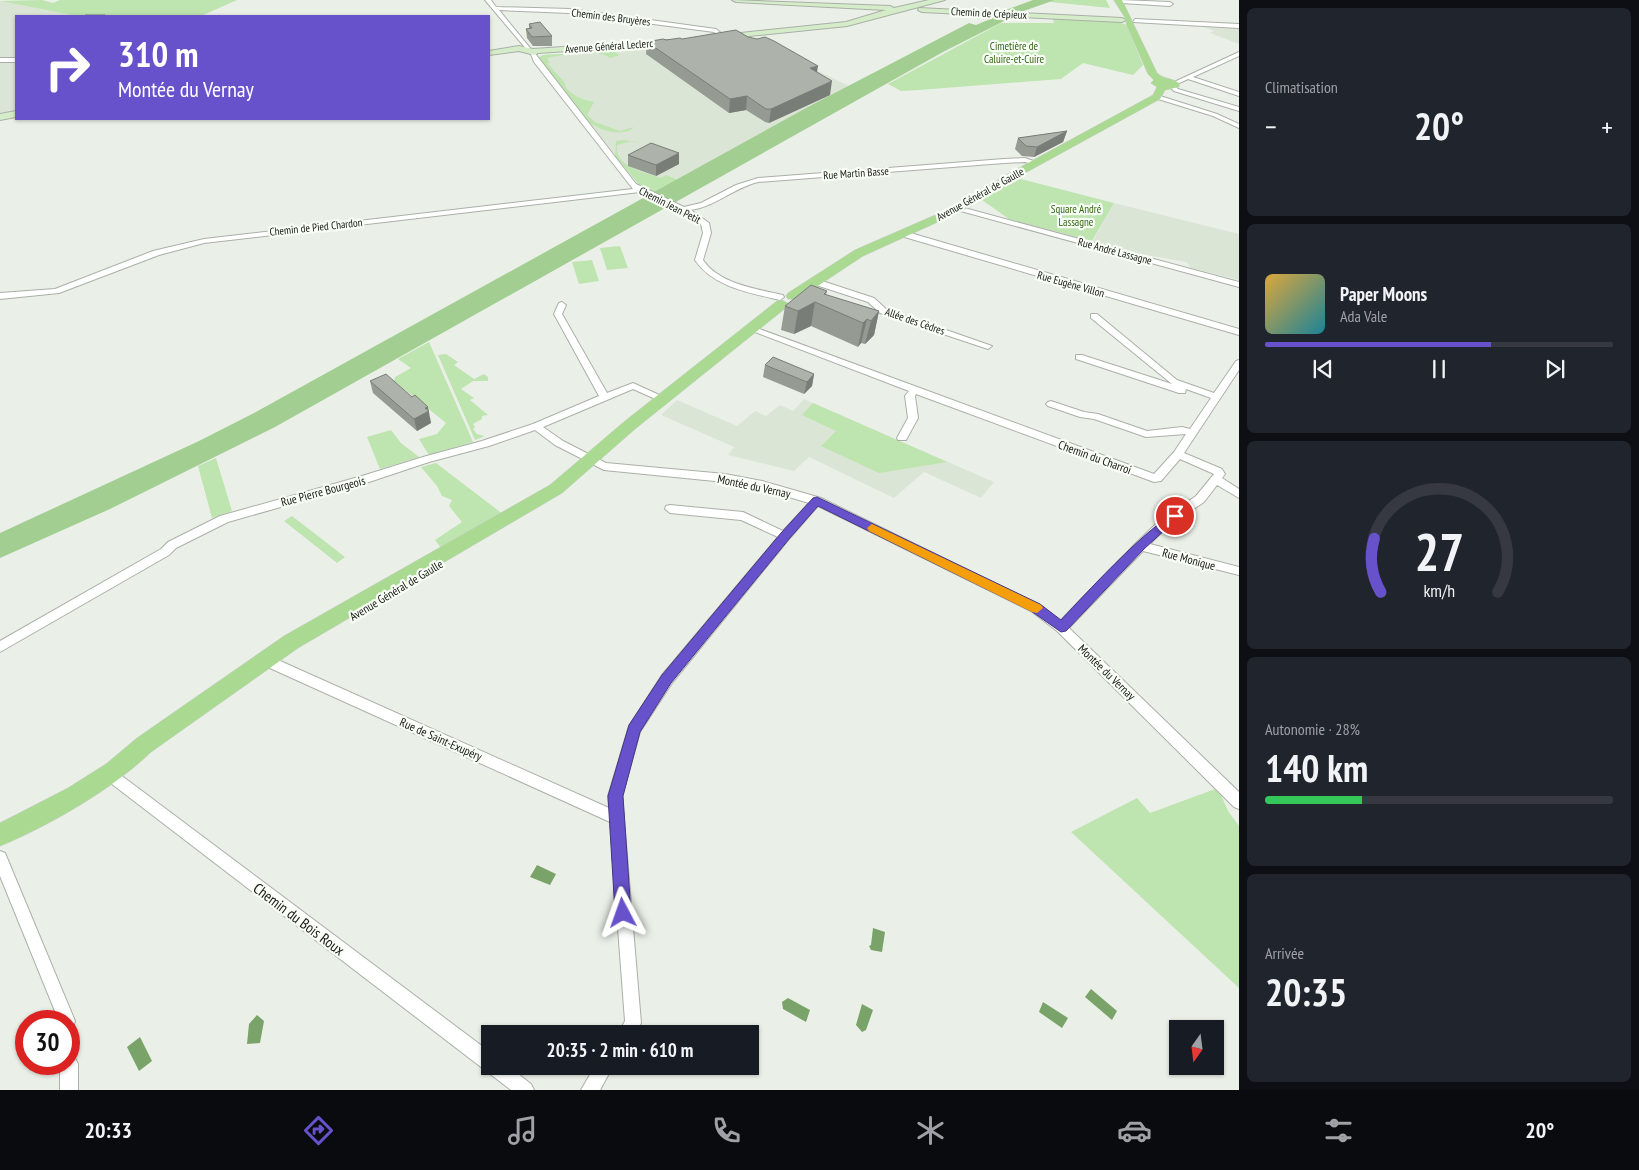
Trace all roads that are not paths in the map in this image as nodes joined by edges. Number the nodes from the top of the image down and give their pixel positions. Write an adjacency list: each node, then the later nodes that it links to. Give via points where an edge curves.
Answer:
1 (488, 0): 7 (street, Chemin Jean Petit)
2 (736, 0): 8 (street, Chemin de Crépieux)
3 (941, 0): 5 (street)
4 (1120, 0): 6 (street); 10 (main road)
5 (918, 4): 8 (street); 9 (main road)
6 (1170, 4)
7 (494, 8): 13 (street, Chemin des Bruyères, via 626,17 716,31); 18 (street, Chemin Jean Petit)
8 (901, 8): 9 (street, Chemin de Crépieux); 12 (main road, via 847,24)
9 (924, 10): 10 (street, Chemin de Crépieux)
10 (1129, 21): 11 (street, Chemin de Crépieux); 26 (main road, via 1153,75)
11 (1239, 26)
12 (774, 32): 13 (street)
13 (723, 37): 14 (street); 15 (street)
14 (700, 39)
15 (711, 40)
16 (677, 42): 18 (street, Avenue Général Leclerc, via 618,50)
17 (511, 52): 18 (street, Avenue Général Leclerc); 18 (street); 20 (street)
18 (530, 53): 34 (street, Chemin Jean Petit, via 614,162)
19 (1239, 54): 23 (street)
20 (490, 55)
21 (0, 60): 22 (street)
22 (15, 60)
23 (1226, 60): 24 (street); 25 (street)
24 (1239, 65)
25 (1188, 77): 26 (street); 27 (street)
26 (1167, 84): 28 (main road); 29 (street, via 1176,90)
27 (1239, 94)
28 (1157, 97): 32 (street); 33 (main road, Avenue Général de Gaulle)
29 (1239, 109)
30 (15, 114): 31 (street)
31 (0, 116)
32 (1239, 126)
33 (1036, 163): 35 (main road, Avenue Général de Gaulle); 37 (street, Rue Martin Basse, via 1004,161 758,180 746,183 702,207)
34 (640, 190): 37 (street, Chemin Jean Petit); 42 (street, Chemin de Pied Chardon, via 204,241 156,252 56,291)
35 (970, 202): 36 (main road, Avenue Général de Gaulle); 38 (street, Rue André Lassagne)
36 (960, 208): 38 (street, Rue André Lassagne); 39 (main road, Avenue Général de Gaulle)
37 (683, 209): 43 (street, Chemin Jean Petit, via 706,226 708,233 699,260 705,270)
38 (991, 216): 41 (street, Rue André Lassagne)
39 (904, 234): 40 (main road, Avenue Général de Gaulle, via 859,253); 47 (street, Rue Eugène Villon)
40 (816, 282): 43 (main road, Avenue Général de Gaulle); 48 (street, Allée des Cèdres, via 871,300 883,311)
41 (1239, 285)
42 (0, 296)
43 (785, 299): 46 (main road, Avenue Général de Gaulle)
44 (562, 305): 52 (street, via 558,314)
45 (1094, 316): 54 (street, via 1174,382)
46 (751, 329): 51 (street, Chemin du Charroi); 53 (main road, Avenue Général de Gaulle)
47 (1239, 332)
48 (988, 346)
49 (1079, 358): 54 (street)
50 (1239, 363): 54 (street)
51 (914, 390): 58 (street, via 910,396 913,418); 59 (street, Chemin du Charroi, via 1154,478)
52 (605, 398): 53 (street, Rue Pierre Bourgeois, via 636,386); 56 (street, Rue Pierre Bourgeois)
53 (663, 399): 60 (main road, Avenue Général de Gaulle, via 637,427)
54 (1215, 400): 57 (street)
55 (1051, 404): 57 (street, via 1146,434)
56 (536, 426): 60 (street, Montée du Vernay); 69 (street, Rue Pierre Bourgeois, via 366,480 224,519 172,545)
57 (1191, 432): 59 (street)
58 (902, 438)
59 (1178, 454): 61 (street, via 1216,471 1220,474)
60 (595, 462): 63 (street, Montée du Vernay, via 609,468 735,480); 70 (main road, Avenue Général de Gaulle, via 536,502 370,595)
61 (1216, 479): 62 (street); 66 (street, via 1200,498 1162,525)
62 (1239, 494)
63 (817, 501): 65 (street); 68 (street, Montée du Vernay, via 1035,608)
64 (670, 509): 65 (street, via 743,516)
65 (785, 536): 73 (street, via 667,679 634,730 616,796)
66 (1140, 546): 67 (street, Rue Monique); 68 (street)
67 (1239, 572)
68 (1061, 628): 72 (street, Montée du Vernay)
69 (0, 647)
70 (270, 662): 71 (main road, Avenue Général de Gaulle, via 144,744); 73 (street, Rue de Saint-Exupéry)
71 (109, 774): 74 (main road, Avenue Général de Gaulle); 78 (street, Chemin du Bois Roux)
72 (1239, 802)
73 (616, 818): 77 (street)
74 (0, 835)
75 (0, 858): 76 (street)
76 (62, 1010)
77 (632, 1025)
78 (481, 1056)
79 (68, 1075): 82 (street)
80 (506, 1075): 83 (street)
81 (599, 1075): 84 (street)
82 (69, 1090)
83 (525, 1090)
84 (590, 1090)

